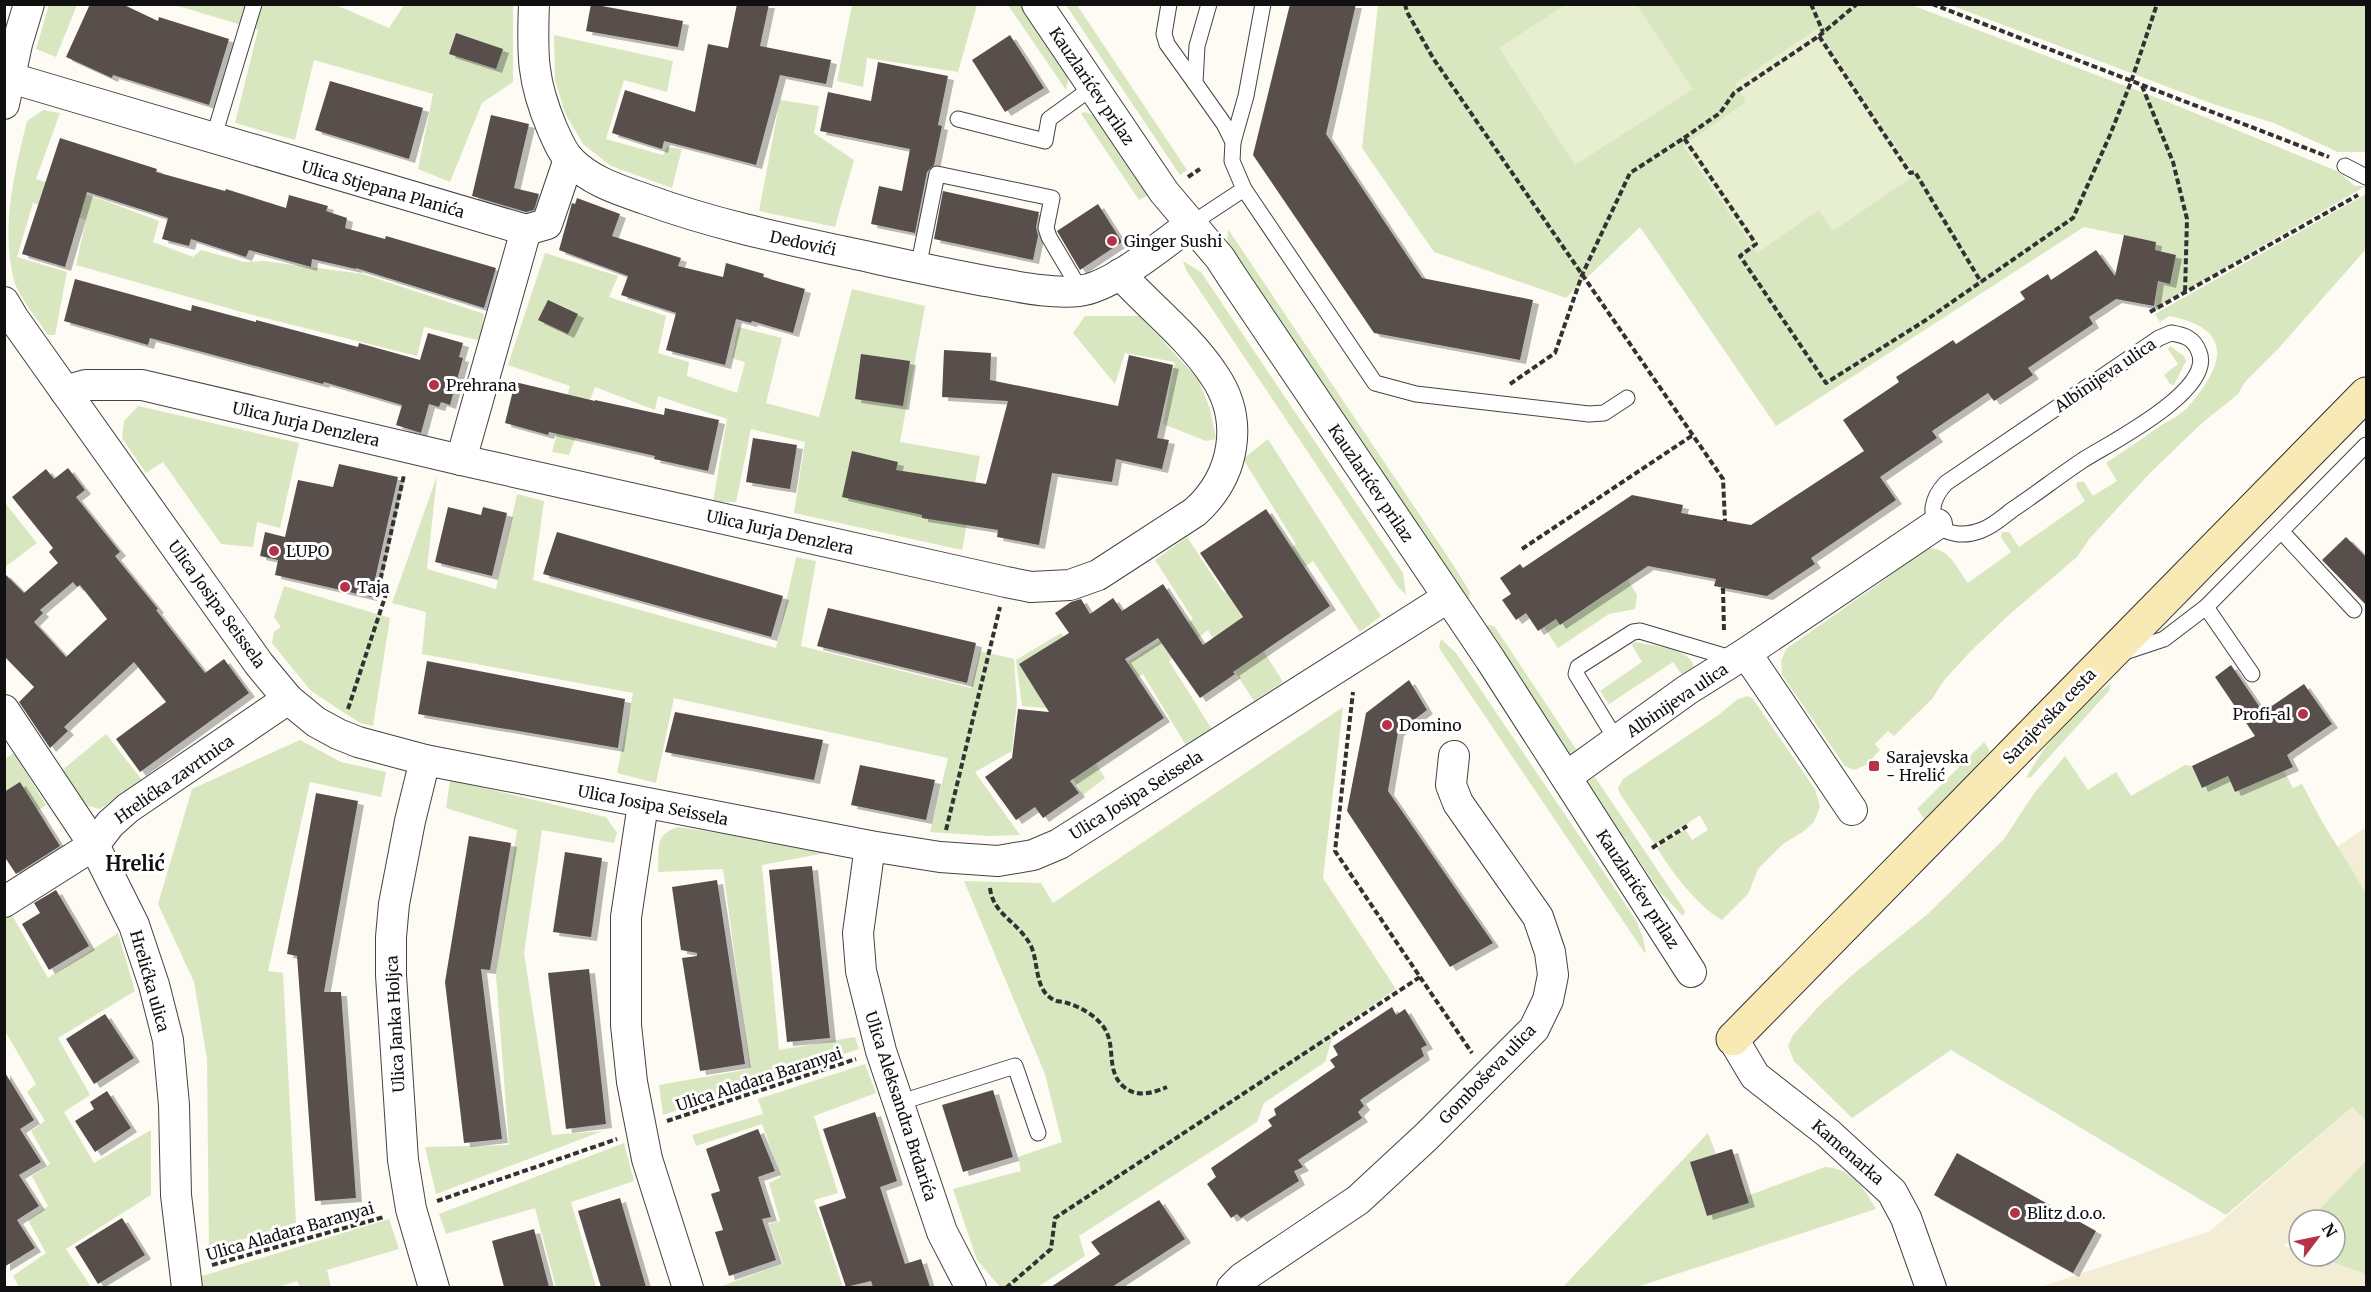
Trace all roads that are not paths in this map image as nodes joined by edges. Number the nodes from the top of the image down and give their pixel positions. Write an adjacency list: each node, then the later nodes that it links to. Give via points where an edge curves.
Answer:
1 (29, 4): 10 (street)
2 (255, 4): 12 (lane)
3 (534, 4): 14 (street, Dedovići, via 535,80 553,130)
4 (1038, 4): 9 (street, Kauzlarićev prilaz)
5 (1169, 4): 8 (lane, via 1164,34 1167,44)
6 (1209, 4): 8 (lane, via 1197,46)
7 (1263, 4): 13 (lane)
8 (1195, 83): 13 (lane)
9 (1093, 87): 11 (lane, via 1049,119 1045,141); 18 (street, Kauzlarićev prilaz, via 1164,192)
10 (8, 91): 12 (street, Ulica Stjepana Planića)
11 (958, 119)
12 (213, 139): 19 (street, Ulica Stjepana Planića)
13 (1233, 142): 17 (lane, via 1232,161)
14 (569, 159): 19 (street, via 547,224); 20 (street, Dedovići, via 590,176 669,208 751,231)
15 (2345, 166): 16 (lane)
16 (2367, 177)
17 (1244, 189): 18 (lane); 26 (lane, via 1375,383 1416,394 1589,414 1604,413)
18 (1191, 224): 21 (street, Dedovići); 31 (street, Kauzlarićev prilaz, via 1220,258)
19 (526, 230): 28 (street)
20 (918, 268): 22 (street, Dedovići, via 1027,288); 22 (lane, via 937,174 1052,198 1048,237)
21 (1120, 274): 22 (street, Dedovići); 28 (street, Ulica Jurja Denzlera, via 1216,377 1227,401 1232,450 1226,470 1196,512 1098,575 1070,585 1031,587 1006,582)
22 (1081, 291)
23 (4, 302): 24 (street, Ulica Josipa Seissela)
24 (65, 391): 28 (street, Ulica Jurja Denzlera, via 86,385 142,385); 37 (street, Ulica Josipa Seissela)
25 (2367, 394): 35 (main road, Sarajevska cesta)
26 (1627, 398)
27 (2367, 446): 30 (lane)
28 (461, 460)
29 (1937, 524): 29 (lane, Albinijeva ulica, via 1962,536 1988,527 2166,407 2188,388 2200,367 2202,360 2193,340 2171,333 2159,338 1946,483 1932,503); 34 (street, Albinijeva ulica)
30 (2282, 532): 32 (lane); 33 (lane)
31 (1447, 598): 42 (street, Kauzlarićev prilaz); 46 (street, Ulica Josipa Seissela, via 1059,844 1033,855 998,861)
32 (2206, 607): 35 (lane, via 2164,639); 36 (lane)
33 (2354, 610)
34 (1742, 656): 39 (street, Albinijeva ulica); 39 (lane, Albinijeva ulica, via 1640,632 1627,634 1587,660 1576,674); 44 (street, Albinijeva ulica)
35 (2107, 657): 49 (main road, Sarajevska cesta)
36 (2252, 674)
37 (288, 699): 41 (street, Ulica Josipa Seissela, via 338,735); 45 (street, Hrelićka zavrtnica, via 128,808)
38 (8, 722): 45 (street, Hrelićka ulica)
39 (1617, 741): 42 (street, Albinijeva ulica)
40 (1454, 756): 56 (street, Gomboševa ulica, via 1451,784 1458,803 1538,917 1553,975 1548,1000 1534,1029 1358,1200)
41 (425, 760): 43 (street, Ulica Josipa Seissela); 53 (street, Ulica Janka Holjca, via 394,904 391,975 403,1160 411,1209)
42 (1566, 777): 48 (street, Kauzlarićev prilaz)
43 (643, 804): 46 (street, Ulica Josipa Seissela); 54 (street, via 626,917 626,1025 647,1159)
44 (1852, 810)
45 (94, 845): 47 (street, Hrelićka zavrtnica); 52 (street, Hrelićka ulica, via 134,925 168,1040 176,1195)
46 (870, 846): 50 (street, Ulica Aleksandra Brdarića, via 858,933 861,971)
47 (4, 902)
48 (1691, 972)
49 (1733, 1039): 57 (street, Kamenarka, via 1755,1076 1828,1133 1892,1192 1906,1218)
50 (898, 1103): 51 (lane, via 1015,1066); 55 (street, Ulica Aleksandra Brdarića, via 942,1232)
51 (1038, 1133)
52 (196, 1278)
53 (434, 1287)
54 (688, 1287)
55 (971, 1287)
56 (1232, 1287)
57 (1931, 1287)

